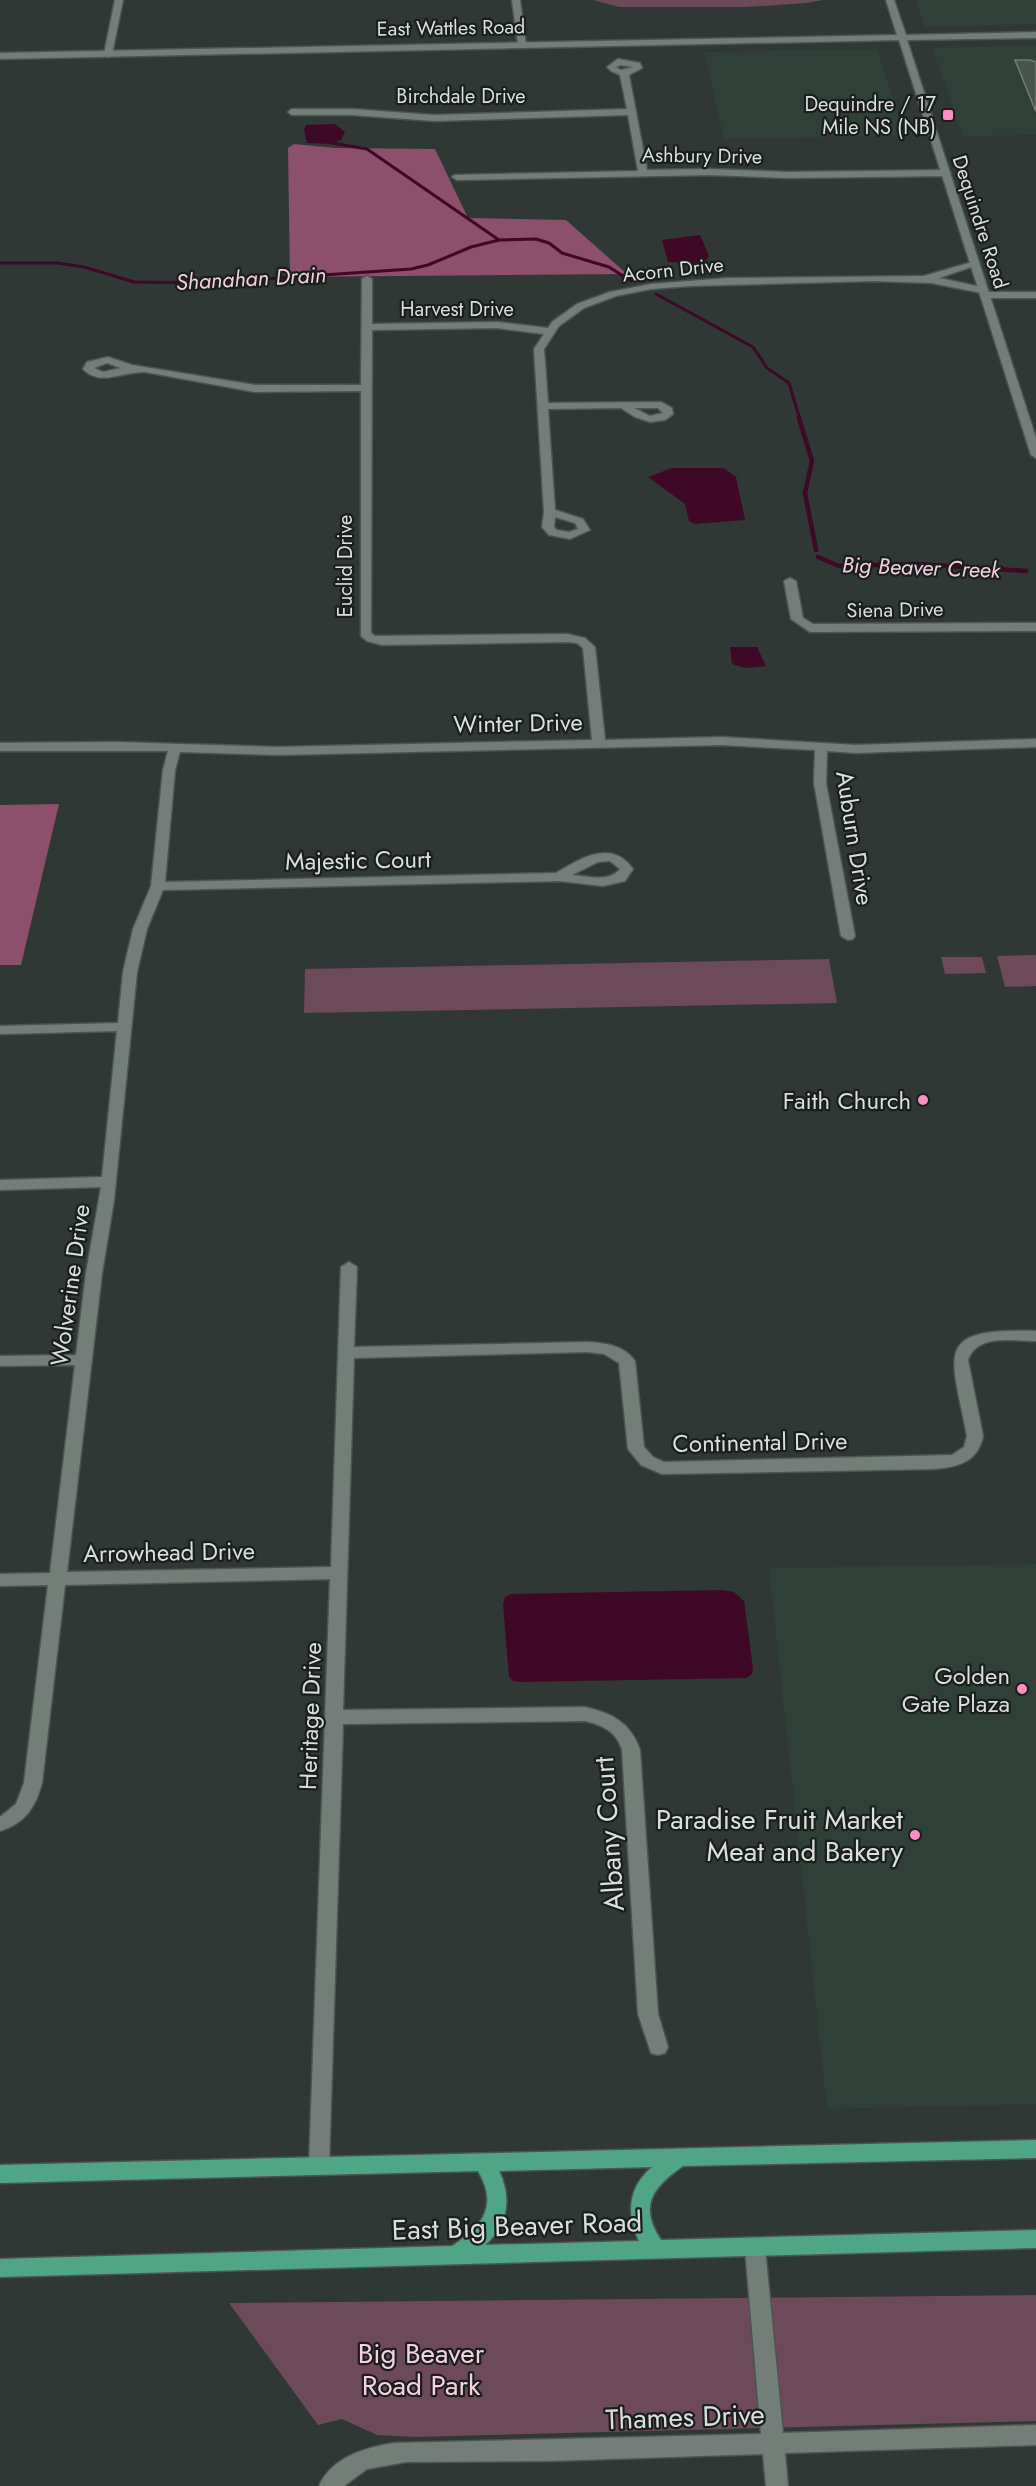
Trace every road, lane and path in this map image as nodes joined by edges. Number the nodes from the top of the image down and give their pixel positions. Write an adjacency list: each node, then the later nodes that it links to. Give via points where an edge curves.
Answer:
1 (119, 0): 7 (street)
2 (516, 0): 6 (street)
3 (890, 0): 5 (street, Dequindre Road)
4 (1036, 35): 5 (street, East Wattles Road)
5 (902, 38): 6 (street, East Wattles Road); 13 (street, Dequindre Road)
6 (522, 45): 7 (street, East Wattles Road)
7 (108, 54): 8 (street, East Wattles Road)
8 (0, 56)
9 (624, 72): 11 (street)
10 (292, 112): 11 (street, Birchdale Drive, via 434,118)
11 (631, 112): 12 (street)
12 (643, 173): 13 (street, Ashbury Drive); 14 (street, Ashbury Drive)
13 (946, 173): 15 (street, Dequindre Road)
14 (457, 177)
15 (975, 264): 17 (street, Acorn Drive); 18 (street, Dequindre Road)
16 (367, 279): 20 (street, Euclid Drive)
17 (925, 279): 18 (street, Acorn Drive); 21 (street, Acorn Drive, via 649,286 582,306)
18 (984, 293): 19 (street, Acorn Drive); 26 (street, Dequindre Road)
19 (1036, 295)
20 (366, 327): 21 (street, Harvest Drive, via 497,325); 23 (street, Euclid Drive)
21 (548, 331): 25 (street, via 539,349)
22 (131, 368): 23 (street, via 253,389)
23 (365, 388): 30 (street, Euclid Drive, via 365,634 382,641 581,640 589,647)
24 (623, 405): 25 (street)
25 (542, 406): 27 (street)
26 (1036, 455)
27 (550, 512)
28 (790, 581): 29 (street, Siena Drive, via 797,619 810,628)
29 (1036, 627)
30 (599, 744): 33 (street, Winter Drive, via 730,741); 34 (street, Winter Drive, via 278,751)
31 (1036, 744): 33 (street, Winter Drive)
32 (0, 747): 34 (street, Winter Drive)
33 (821, 747): 37 (street, Auburn Drive, via 820,783)
34 (175, 748): 36 (street, Wolverine Drive, via 169,770)
35 (559, 877): 36 (street, Majestic Court)
36 (158, 886): 38 (street, Wolverine Drive, via 134,953)
37 (848, 936)
38 (125, 1028): 39 (street); 40 (street, Wolverine Drive)
39 (0, 1029)
40 (109, 1182): 41 (street); 45 (street, Wolverine Drive)
41 (0, 1185)
42 (349, 1267): 44 (street, Heritage Drive)
43 (1036, 1336): 44 (street, Continental Drive, via 986,1337 965,1345 960,1360 974,1445 965,1457 934,1463 662,1468 647,1461 636,1449 629,1369 627,1361 615,1352 586,1347)
44 (346, 1353): 47 (street, Heritage Drive)
45 (84, 1360): 46 (street); 48 (street, Wolverine Drive)
46 (0, 1361)
47 (339, 1573): 48 (street, Arrowhead Drive); 50 (street, Heritage Drive)
48 (58, 1578): 49 (street, Arrowhead Drive); 51 (street, Wolverine Drive, via 33,1783 24,1809)
49 (0, 1580)
50 (333, 1717): 52 (street, Albany Court, via 585,1714 619,1727 631,1750 648,2014); 56 (street, Heritage Drive)
51 (3, 1823)
52 (658, 2047)
53 (1036, 2149): 54 (main road)
54 (681, 2157): 55 (main road); 60 (main road, via 658,2171 640,2200 640,2226)
55 (484, 2163): 56 (main road); 61 (main road, via 495,2178 500,2196 497,2210 484,2235)
56 (319, 2166): 57 (main road)
57 (0, 2174)
58 (1036, 2239): 59 (main road, East Big Beaver Road)
59 (755, 2248): 60 (main road, East Big Beaver Road); 64 (street)
60 (656, 2250): 61 (main road, East Big Beaver Road)
61 (454, 2256): 62 (main road, East Big Beaver Road)
62 (0, 2268)
63 (1036, 2435): 64 (street, Thames Drive)
64 (772, 2442): 65 (street, Thames Drive, via 395,2453 358,2462); 66 (street)
65 (335, 2479)
66 (777, 2486)

